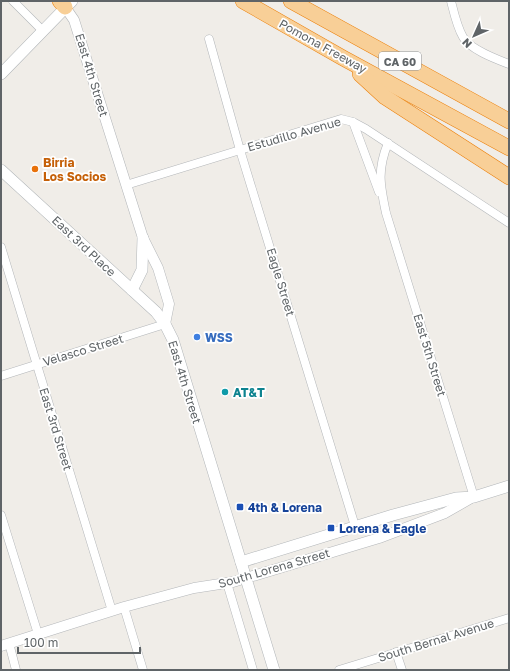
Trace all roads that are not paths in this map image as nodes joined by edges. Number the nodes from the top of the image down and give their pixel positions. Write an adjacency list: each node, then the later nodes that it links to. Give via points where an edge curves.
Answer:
1 (13, 1): 6 (street)
2 (243, 1): 8 (highway, Pomona Freeway / CA 60)
3 (291, 1): 11 (highway, Pomona Freeway / CA 60)
4 (451, 1): 9 (street, via 467,43)
5 (66, 3): 6 (main road); 18 (street, East 4th Street, via 74,20)
6 (43, 31): 10 (main road)
7 (209, 39): 15 (street, Eagle Street)
8 (343, 58): 14 (highway, Pomona Freeway / CA 60); 17 (highway, via 385,97)
9 (509, 64)
10 (1, 74)
11 (509, 121)
12 (353, 122): 13 (street, Estudillo Avenue); 15 (street, Estudillo Avenue, via 341,119 332,121); 19 (street, East 5th Street)
13 (388, 143): 19 (street, East 5th Street, via 383,154 380,177); 20 (street, Estudillo Avenue)
14 (509, 148)
15 (240, 150): 18 (street, Estudillo Avenue); 30 (street, Eagle Street)
16 (1, 170): 23 (main road, East 3rd Place)
17 (509, 177)
18 (126, 185): 21 (street, East 4th Street)
19 (386, 213): 28 (street, East 5th Street)
20 (509, 223)
21 (143, 238): 23 (main road, via 142,270); 24 (street, East 4th Street, via 158,268 169,304)
22 (1, 246): 25 (street, East 3rd Street)
23 (132, 290): 24 (main road, East 3rd Place)
24 (165, 324): 25 (street, Velasco Street); 31 (main road, East 4th Street, via 173,340)
25 (36, 364): 26 (street, Velasco Street); 34 (street, East 3rd Street)
26 (1, 376)
27 (509, 486): 28 (main road, South Lorena Street)
28 (474, 497): 30 (main road, South Lorena Street, via 456,498); 32 (street, South Lorena Street, via 445,513 379,538)
29 (1, 515): 36 (street)
30 (356, 526): 31 (main road, South Lorena Street)
31 (243, 567): 42 (main road, East 4th Street, bridge)
32 (227, 584): 33 (street, South Lorena Street, via 194,588); 41 (street)
33 (124, 607): 34 (street, South Lorena Street); 40 (street)
34 (112, 611): 36 (street, South Lorena Street)
35 (509, 618): 38 (street, South Bernal Avenue)
36 (38, 634): 37 (street, South Lorena Street)
37 (5, 645): 39 (street)
38 (396, 652): 43 (street, South Bernal Avenue); 44 (street)
39 (16, 670)
40 (143, 670)
41 (253, 670)
42 (274, 670)
43 (339, 670)
44 (402, 670)

